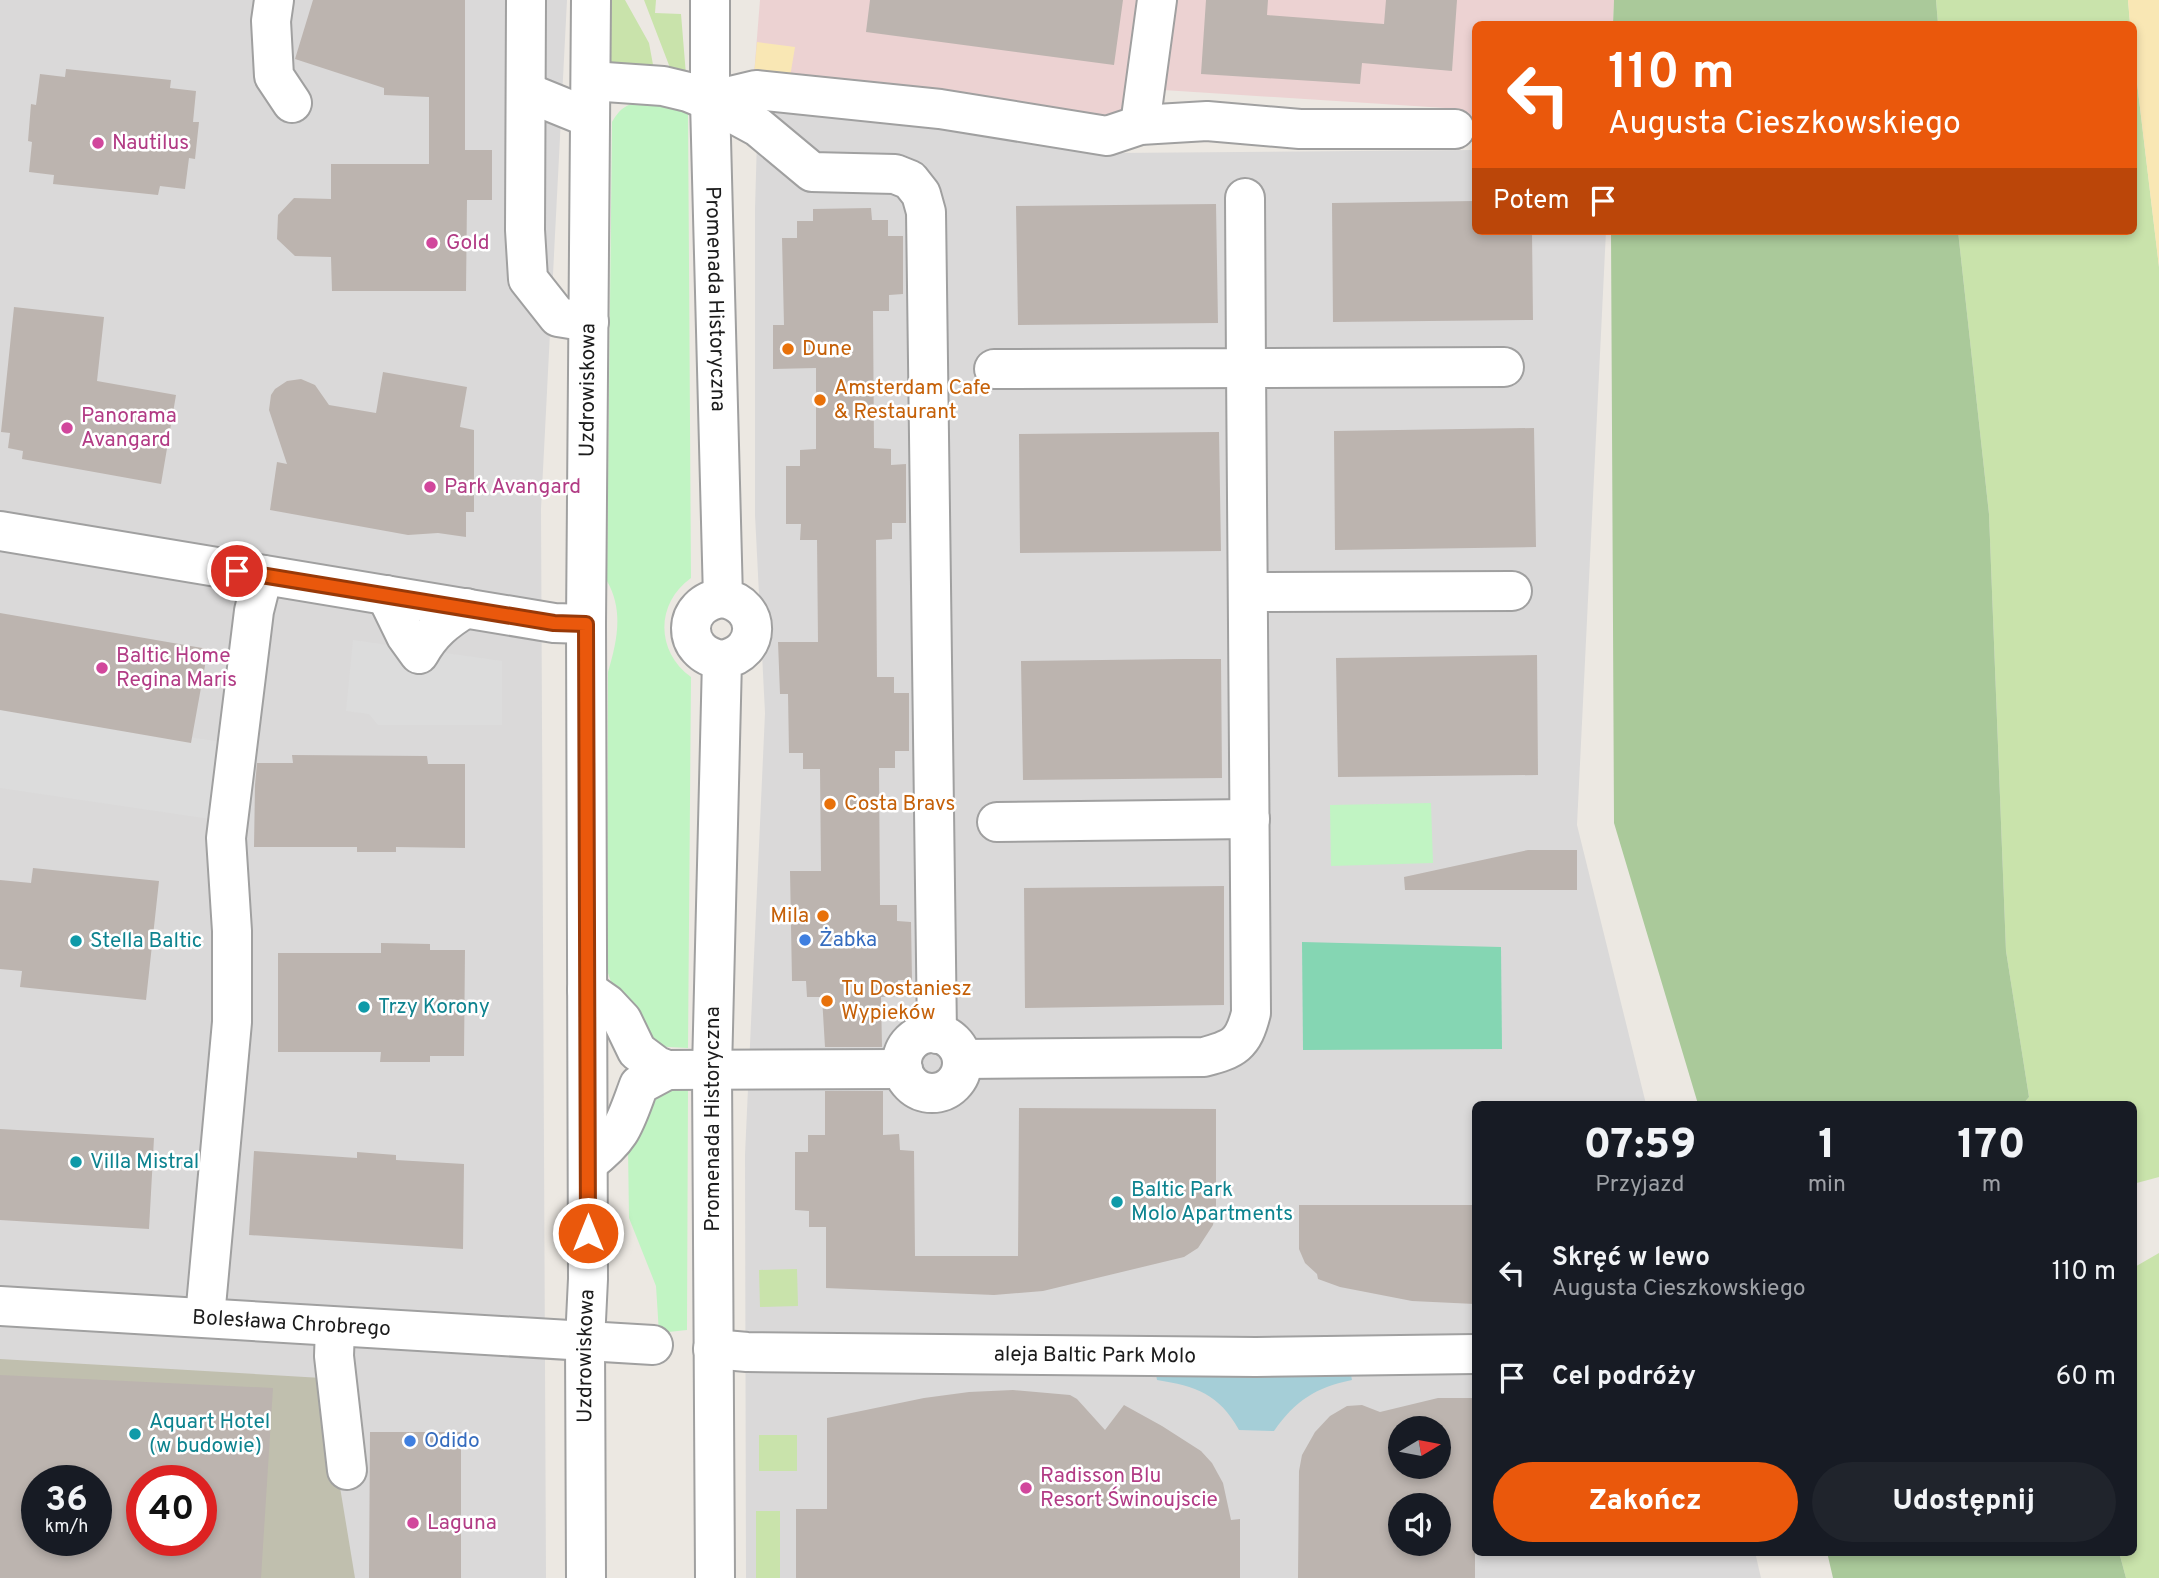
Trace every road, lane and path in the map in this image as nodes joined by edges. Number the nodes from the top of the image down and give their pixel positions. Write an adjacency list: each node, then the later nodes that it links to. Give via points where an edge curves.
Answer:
1 (274, 0): 9 (street, via 274,76)
2 (526, 0): 6 (street)
3 (591, 0): 7 (street, Uzdrowiskowa)
4 (710, 0): 8 (street, Promenada Historyczna)
5 (1157, 0): 10 (street)
6 (526, 92): 7 (street); 13 (street, via 528,279 558,317)
7 (591, 100): 8 (street, via 663,86); 13 (street, Uzdrowiskowa)
8 (710, 100): 10 (street, via 756,90 940,110 1107,136); 27 (street, via 758,127 812,172 895,174 910,180 921,194 926,212); 30 (street, Promenada Historyczna, via 723,598 733,600 749,614 752,635 741,653 722,660)
9 (292, 103)
10 (1140, 125): 11 (street, via 1207,121 1300,129)
11 (1455, 129)
12 (1245, 198): 15 (street)
13 (589, 322): 23 (street, Uzdrowiskowa)
14 (1504, 367): 15 (street)
15 (1246, 368): 16 (street); 20 (street)
16 (993, 369)
17 (0, 531): 18 (street)
18 (263, 575): 21 (street); 33 (street, via 254,611 226,838 242,1021)
19 (1512, 591): 20 (street)
20 (1248, 592): 24 (street)
21 (386, 596): 22 (street); 22 (street, via 418,669 427,640 442,623)
22 (466, 608): 23 (street)
23 (586, 624): 26 (street, Uzdrowiskowa)
24 (1250, 819): 25 (street); 27 (street, via 1251,1013 1246,1034 1231,1050 1204,1057)
25 (997, 822)
26 (587, 990): 29 (street, via 622,1020 637,1051); 31 (street, Uzdrowiskowa)
27 (949, 1046): 28 (street, via 927,1033 911,1042); 28 (street, via 962,1067 956,1081 944,1090 929,1093 915,1087)
28 (902, 1069): 30 (street)
29 (667, 1070): 30 (street); 31 (street, via 639,1085 623,1128)
30 (712, 1070): 37 (street, Promenada Historyczna)
31 (588, 1163): 35 (street, Uzdrowiskowa)
32 (0, 1306): 33 (street, Bolesława Chrobrego)
33 (205, 1317): 34 (street, Bolesława Chrobrego)
34 (335, 1327): 35 (street, Bolesława Chrobrego); 39 (street)
35 (585, 1341): 36 (street); 40 (street, Uzdrowiskowa)
36 (653, 1346)
37 (713, 1349): 38 (street, aleja Baltic Park Molo, via 1256,1357); 41 (street, Promenada Historyczna)
38 (1472, 1354)
39 (347, 1470)
40 (586, 1578)
41 (715, 1578)

